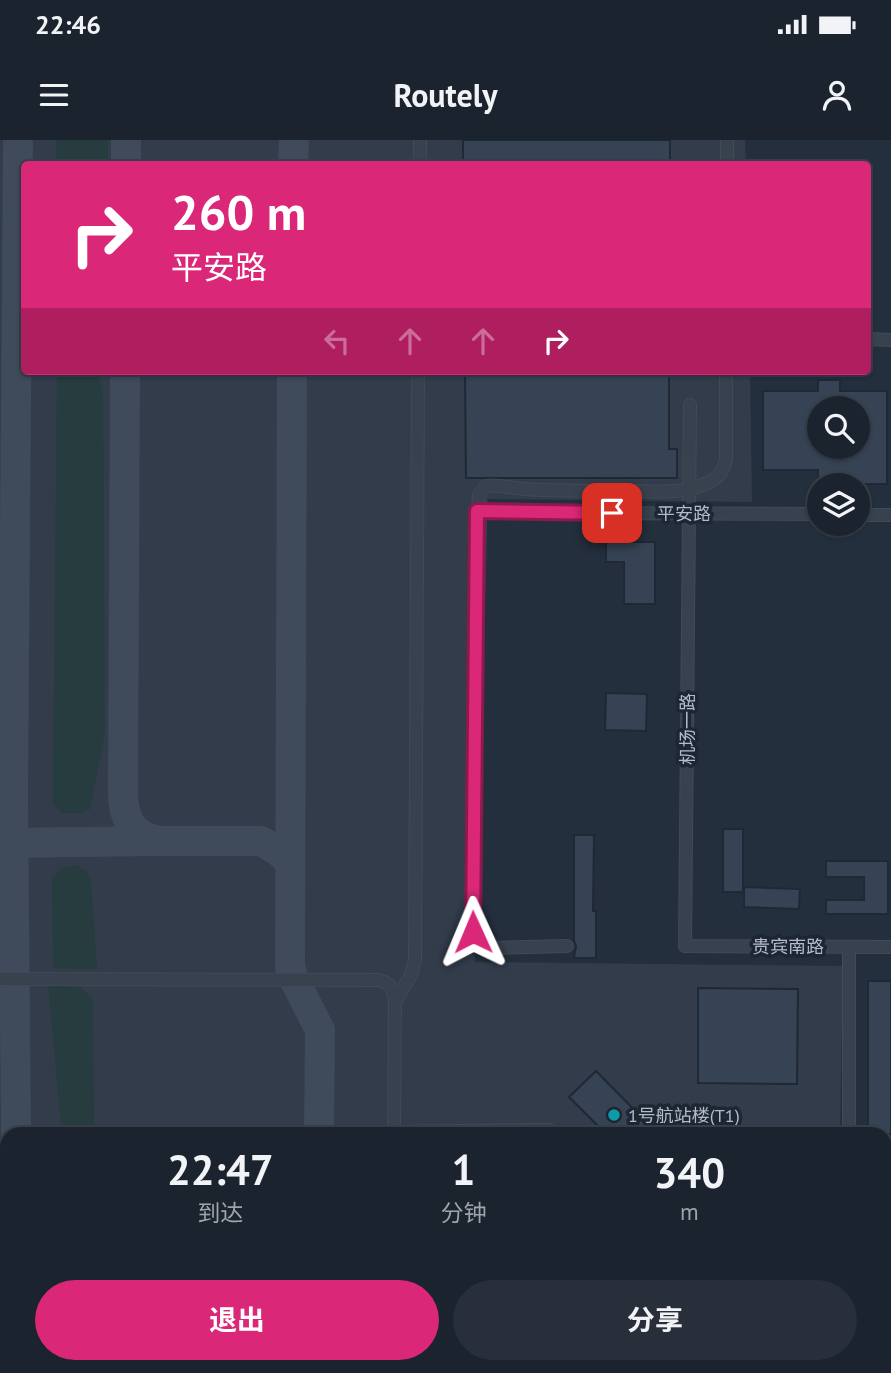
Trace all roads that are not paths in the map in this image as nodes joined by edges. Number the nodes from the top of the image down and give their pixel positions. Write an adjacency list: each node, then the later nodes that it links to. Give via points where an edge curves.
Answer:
1 (420, 140): 3 (lane)
2 (727, 140): 4 (lane)
3 (420, 161)
4 (727, 161)
5 (871, 339): 6 (lane)
6 (891, 340)
7 (418, 375): 21 (lane, via 415,960)
8 (726, 375): 10 (lane, via 725,466 710,482)
9 (690, 405): 10 (lane, 机场一路)
10 (689, 489): 11 (lane, 机场一路); 15 (lane, via 556,491 486,486 480,491)
11 (688, 513): 12 (lane, 平安路); 15 (lane, 平安路); 17 (lane, 机场一路)
12 (807, 514)
13 (870, 515): 14 (lane)
14 (891, 515)
15 (477, 517): 16 (lane, via 474,940 487,948)
16 (567, 946)
17 (685, 946): 18 (lane, 贵宾南路)
18 (849, 947): 19 (lane, 贵宾南路); 23 (lane)
19 (891, 947)
20 (0, 979): 21 (lane, via 377,980 390,985)
21 (395, 1002): 22 (lane)
22 (394, 1127)
23 (849, 1127)

